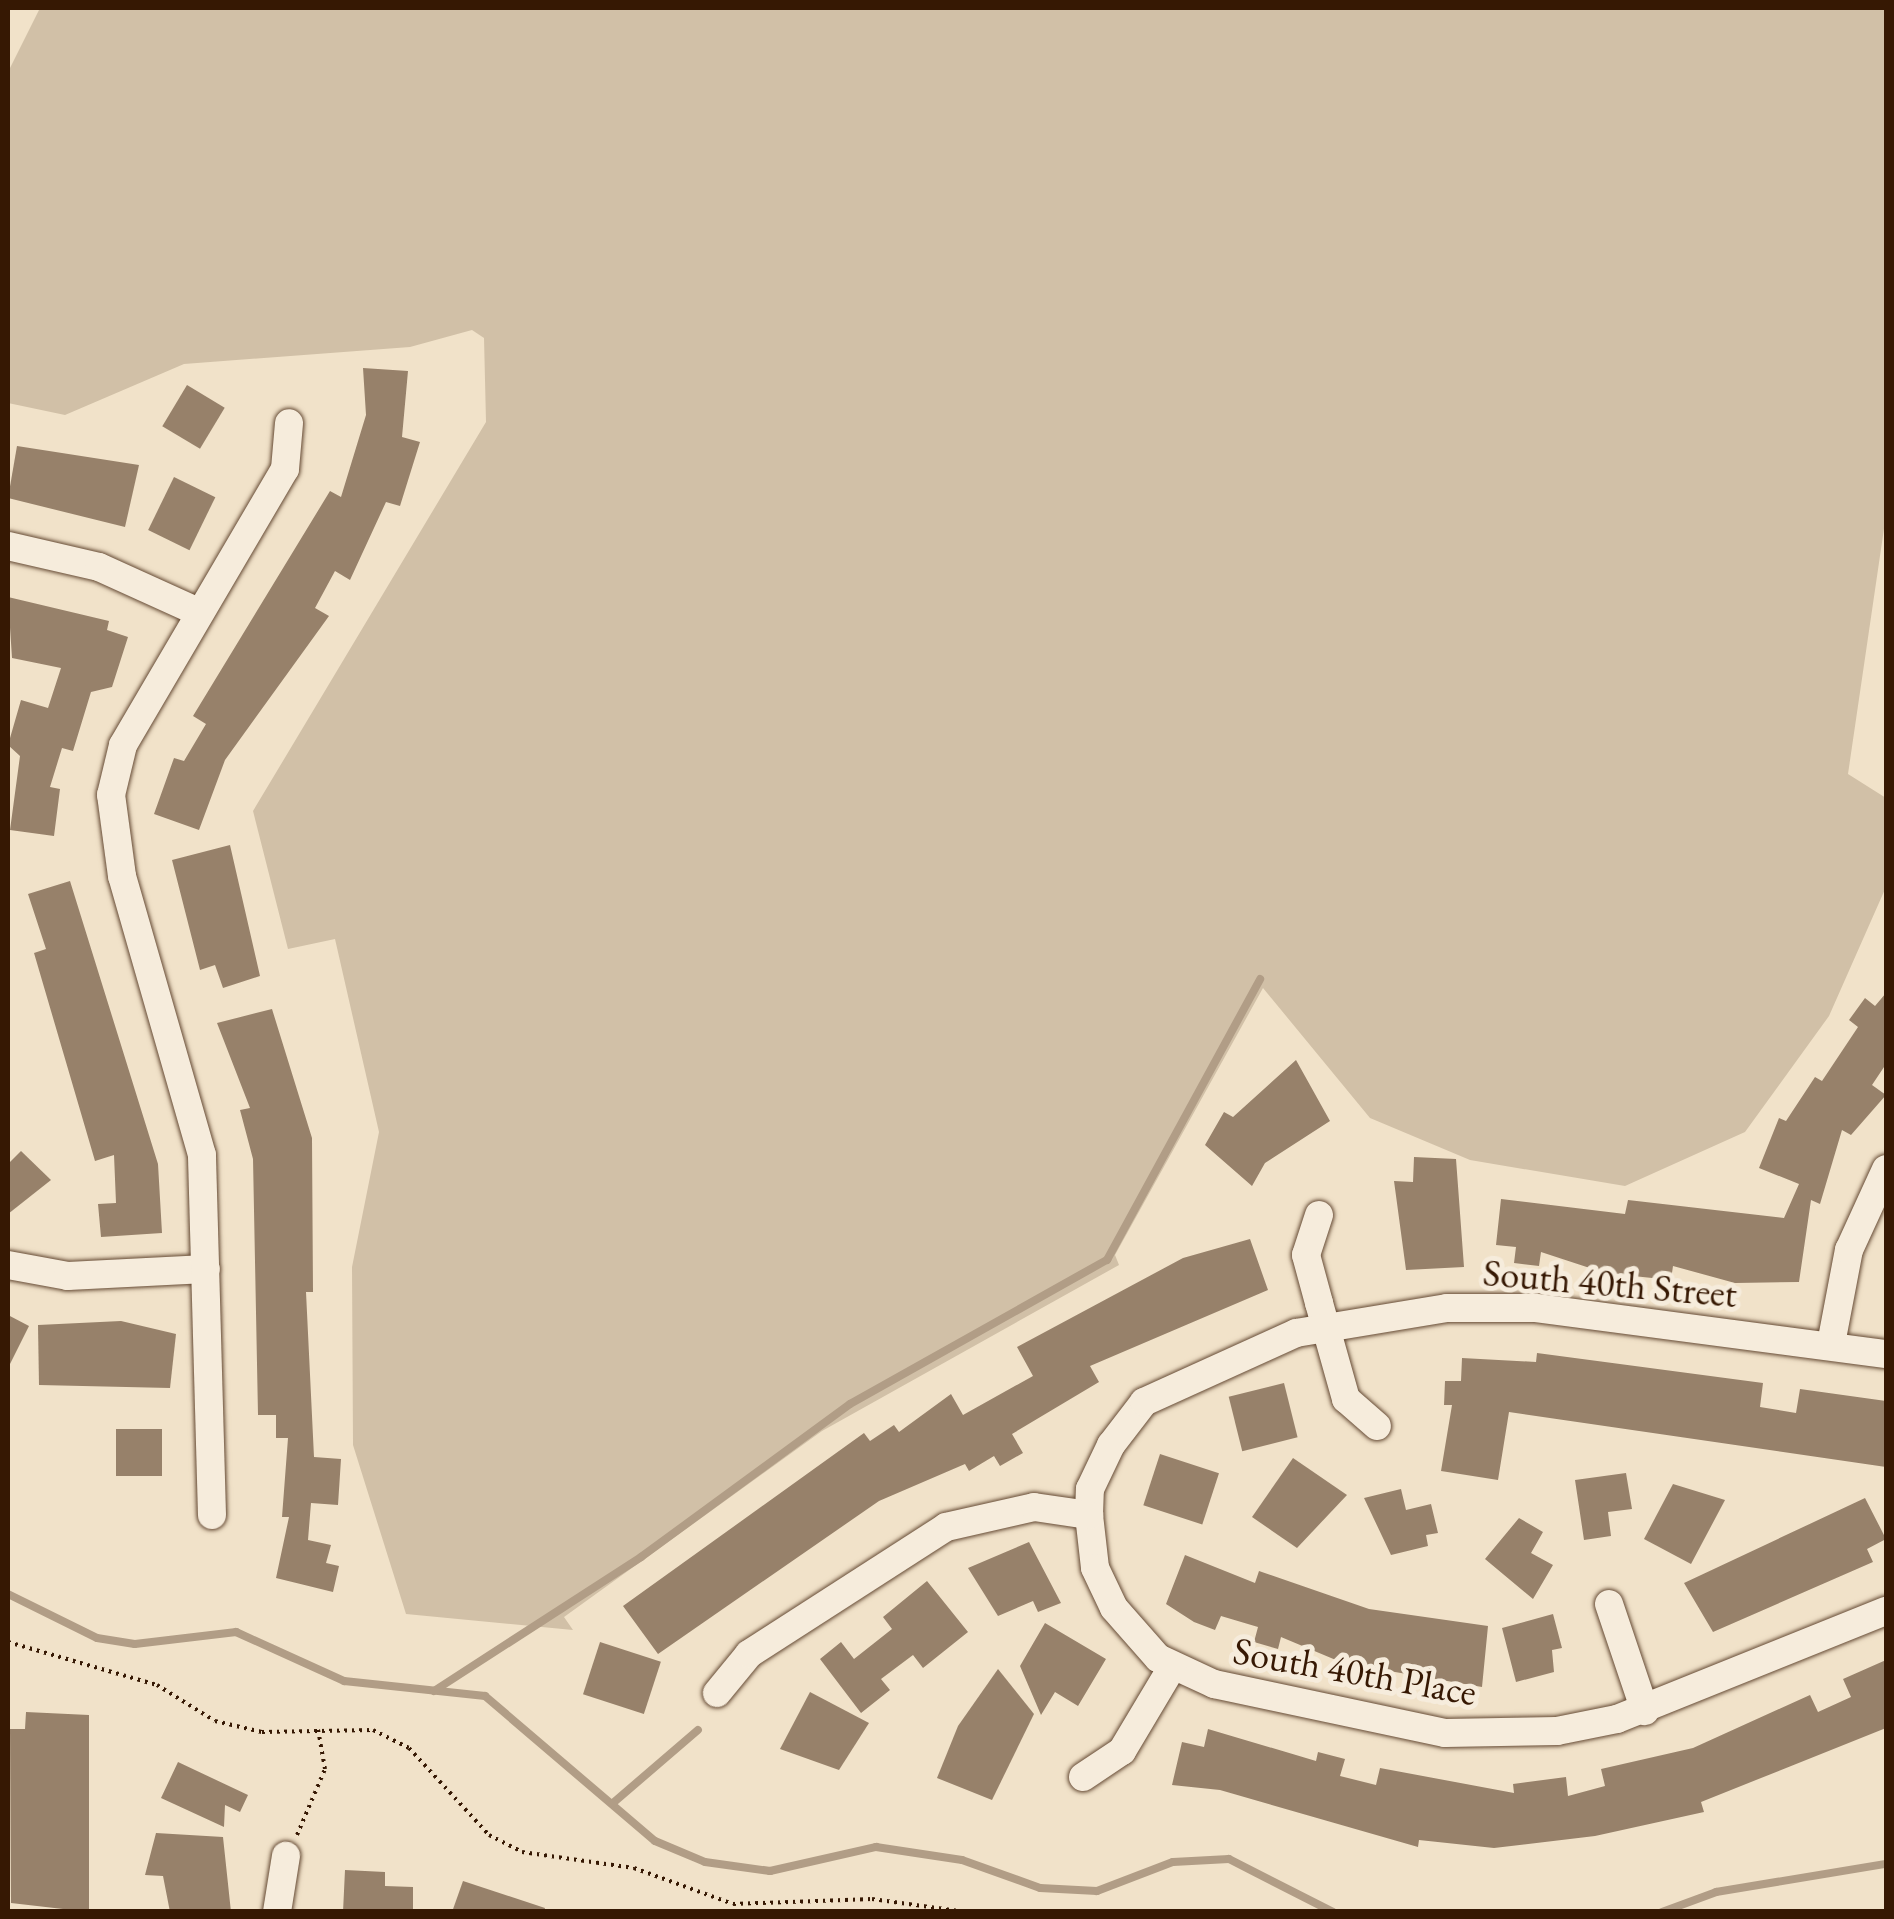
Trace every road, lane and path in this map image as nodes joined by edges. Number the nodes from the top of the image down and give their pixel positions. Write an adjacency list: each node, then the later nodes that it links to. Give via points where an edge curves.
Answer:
1 (290, 423): 3 (street, via 285,469)
2 (8, 546): 3 (street, via 100,567)
3 (198, 612): 7 (street, via 122,745 111,795 122,876 202,1155)
4 (1886, 1168): 9 (street, via 1849,1250)
5 (1319, 1215): 8 (street, via 1306,1255)
6 (8, 1265): 7 (street, via 68,1276)
7 (206, 1269): 12 (street)
8 (1326, 1327): 9 (street, South 40th Street, via 1447,1308 1536,1308); 11 (street, via 1346,1398); 13 (street, South 40th Street, via 1194,1374 1144,1402 1090,1489)
9 (1831, 1344): 10 (street, South 40th Street)
10 (1886, 1354)
11 (1378, 1426)
12 (212, 1515)
13 (1089, 1515): 17 (street, South 40th Place, via 1095,1568 1114,1608 1140,1645); 18 (street, via 1034,1507 946,1526 749,1654)
14 (1609, 1604): 19 (street)
15 (1886, 1611): 19 (street, South 40th Place)
16 (8, 1642): 20 (path, via 157,1686 215,1720)
17 (1172, 1666): 19 (street, South 40th Place, via 1214,1684 1446,1733 1557,1731); 21 (street, via 1122,1751)
18 (717, 1693)
19 (1646, 1711)
20 (318, 1730): 22 (path, via 325,1770); 24 (path, via 373,1730 409,1748 489,1835 522,1852 634,1868 733,1904 872,1899)
21 (1083, 1777)
22 (286, 1856): 23 (street)
23 (277, 1912)
24 (966, 1912)

